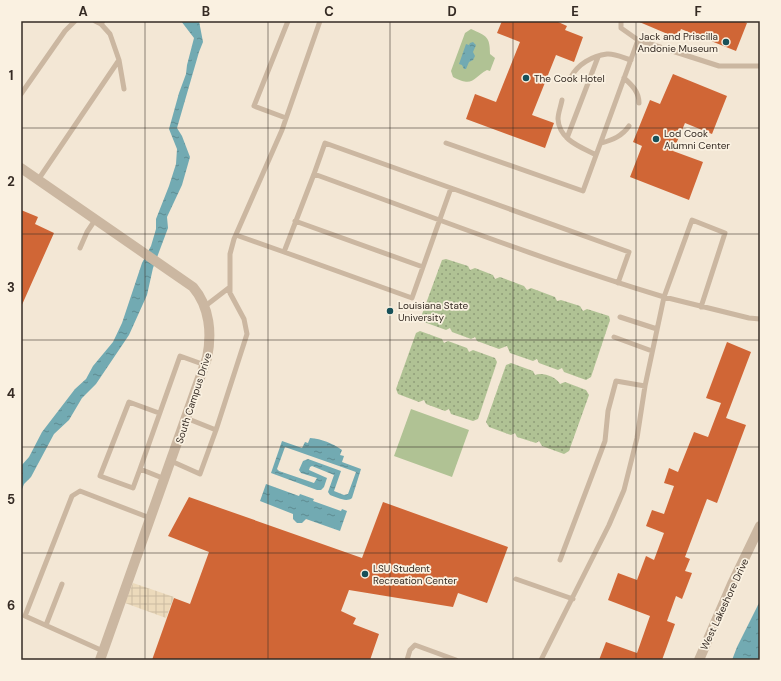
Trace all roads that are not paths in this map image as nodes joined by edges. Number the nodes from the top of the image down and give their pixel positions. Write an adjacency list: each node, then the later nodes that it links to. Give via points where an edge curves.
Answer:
1 (75, 21): 15 (lane, via 65,30)
2 (95, 21): 6 (lane)
3 (288, 21): 18 (lane, via 254,106)
4 (320, 21): 18 (lane)
5 (620, 21): 7 (lane, via 621,28)
6 (102, 22): 9 (lane, via 110,34)
7 (638, 40): 10 (lane); 11 (lane, via 719,66)
8 (598, 57): 10 (lane, via 608,54); 12 (lane, via 581,64); 20 (lane)
9 (119, 60): 14 (lane); 26 (lane)
10 (631, 60): 13 (lane)
11 (760, 66)
12 (571, 77)
13 (624, 78): 17 (lane, via 634,87 639,96); 22 (lane)
14 (124, 88)
15 (21, 94)
16 (562, 100): 20 (lane, via 558,119 561,131)
17 (639, 103)
18 (286, 118): 31 (lane)
19 (629, 126): 22 (lane, via 614,139)
20 (567, 138): 23 (lane)
21 (446, 143): 23 (lane, via 583,191)
22 (601, 143): 23 (lane)
23 (596, 155)
24 (21, 168): 26 (street, South Campus Drive)
25 (314, 174): 27 (lane, via 325,143); 29 (lane); 30 (lane)
26 (38, 180): 28 (street, South Campus Drive)
27 (451, 188): 29 (lane); 35 (lane, via 629,252)
28 (95, 220): 32 (lane); 39 (street, South Campus Drive, via 178,276 198,293)
29 (440, 220): 34 (lane); 35 (lane)
30 (296, 221): 33 (lane); 34 (lane)
31 (236, 235): 33 (lane); 36 (lane, via 230,254)
32 (80, 248)
33 (284, 252): 34 (lane, via 412,298)
34 (423, 267)
35 (618, 283): 37 (lane)
36 (230, 287): 39 (lane); 49 (lane, via 230,293 244,319 247,334)
37 (664, 297): 38 (lane); 38 (lane, via 692,220 725,233); 42 (lane)
38 (701, 306): 41 (lane)
39 (204, 307): 45 (street, South Campus Drive, via 210,326)
40 (620, 317): 42 (lane)
41 (760, 319)
42 (657, 329): 44 (lane)
43 (614, 337): 44 (lane)
44 (652, 351): 46 (lane)
45 (205, 366): 47 (lane, via 180,356); 48 (street, South Campus Drive)
46 (645, 386): 55 (lane, via 616,381 608,411 605,441); 58 (lane, via 637,438 624,490)
47 (159, 413): 51 (lane); 51 (lane, via 129,402 100,476 133,488)
48 (186, 418): 49 (lane); 50 (street, South Campus Drive)
49 (216, 430): 50 (lane, via 200,474)
50 (171, 461): 52 (street, South Campus Drive)
51 (140, 469): 52 (lane)
52 (165, 479): 53 (street, South Campus Drive)
53 (150, 518): 59 (lane, via 80,491 72,496 25,616); 60 (street, South Campus Drive)
54 (760, 526): 64 (street, West Lakeshore Drive)
55 (560, 560)
56 (516, 579): 58 (lane)
57 (62, 584): 59 (lane)
58 (573, 600): 63 (lane)
59 (46, 625): 60 (lane)
60 (101, 656)
61 (407, 660): 62 (lane, via 410,650 415,645)
62 (456, 660)
63 (541, 660)
64 (699, 660)

